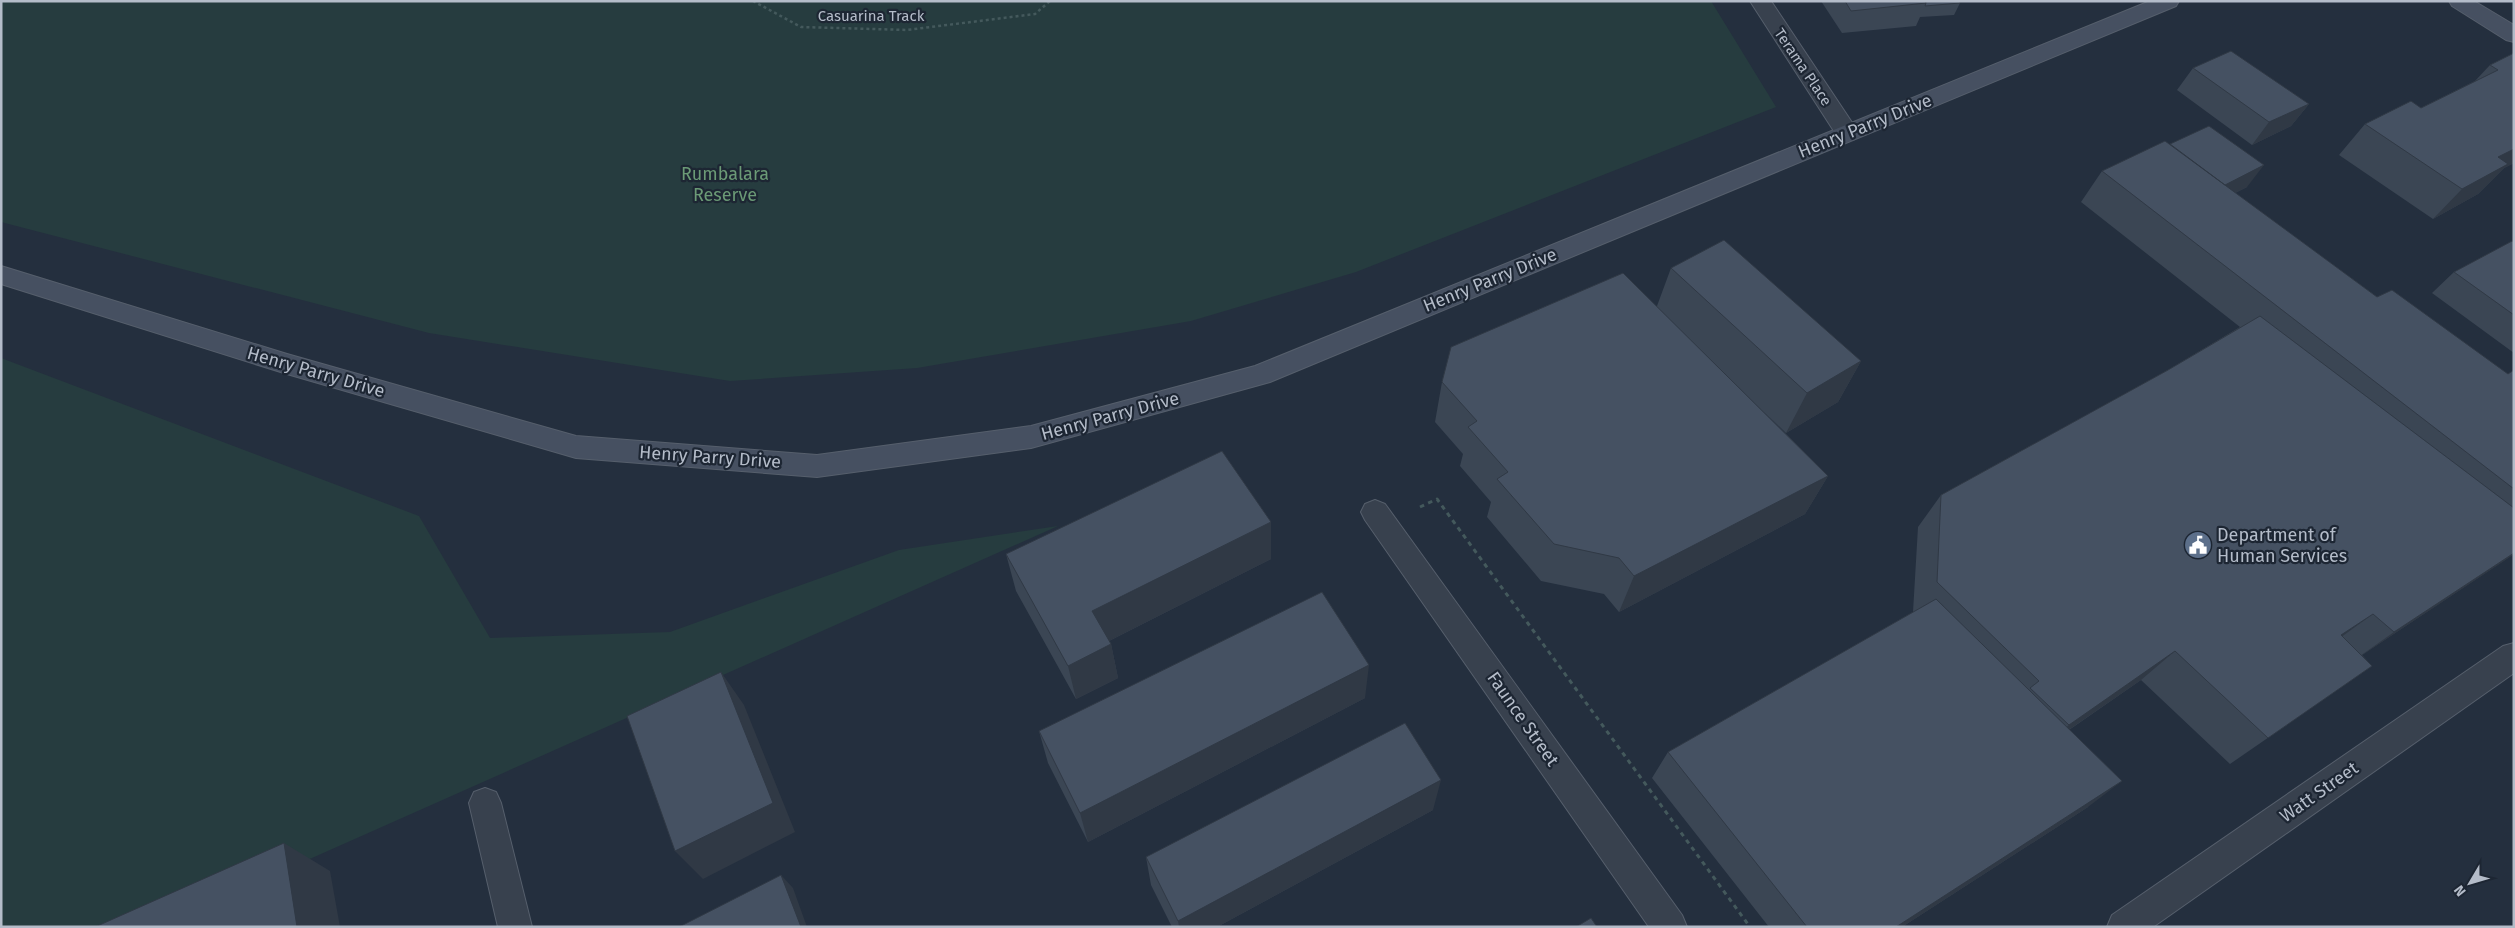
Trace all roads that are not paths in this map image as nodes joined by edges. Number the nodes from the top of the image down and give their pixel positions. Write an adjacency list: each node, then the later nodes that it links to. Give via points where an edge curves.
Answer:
1 (1760, 1): 5 (street, Terama Place)
2 (2169, 1): 5 (main road, Henry Parry Drive)
3 (2458, 1): 4 (main road)
4 (2514, 35)
5 (1847, 133): 6 (main road, Henry Parry Drive, via 1261,375 1031,437 817,466 576,447 287,364)
6 (1, 275)
7 (1380, 518): 11 (street, Faunce Street)
8 (2514, 656): 12 (street, Watt Street)
9 (485, 803): 10 (street)
10 (515, 927)
11 (1670, 927)
12 (2124, 927)

